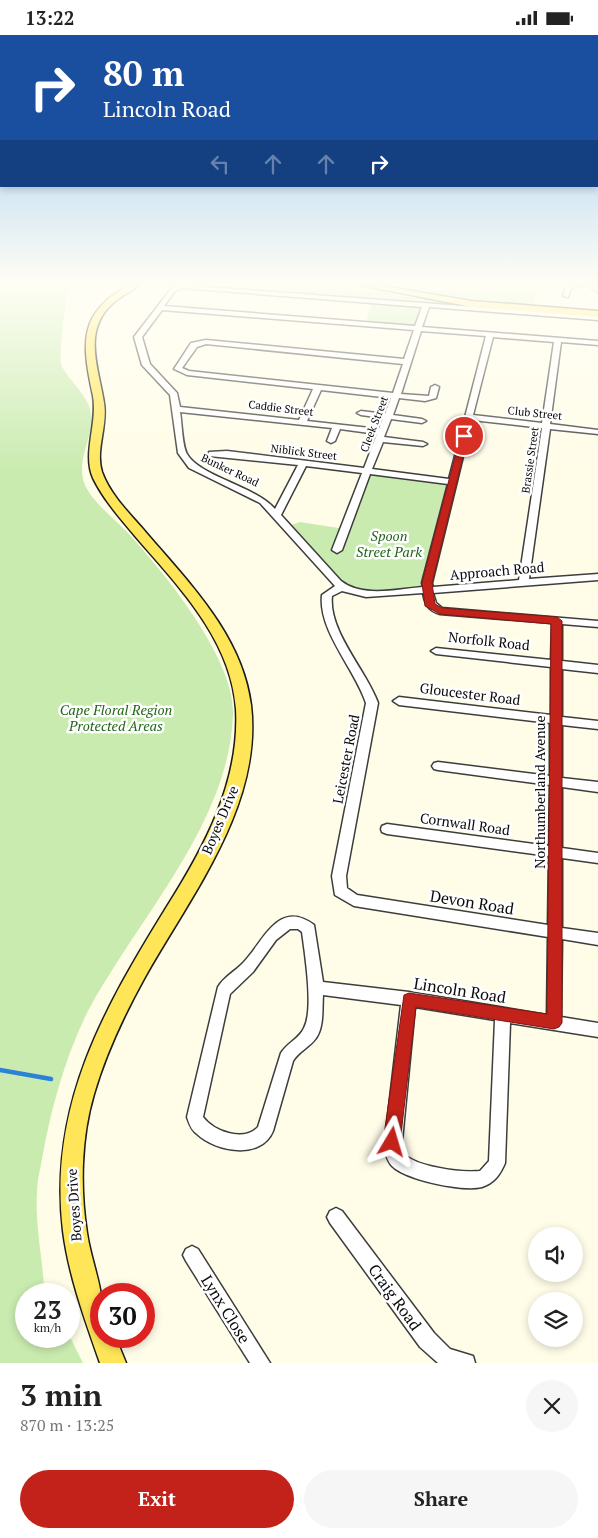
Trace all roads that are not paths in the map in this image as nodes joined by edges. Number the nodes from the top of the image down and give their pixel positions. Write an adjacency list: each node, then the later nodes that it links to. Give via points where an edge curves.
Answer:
1 (90, 347): 58 (main road, Boyes Drive, via 100,418 94,457 96,470 114,503 197,602 222,638 240,684 244,728 236,785 219,831 116,1014 94,1062 80,1107 70,1191 79,1264)
2 (140, 347): 12 (street, Bunker Road, via 146,365 174,395)
3 (193, 347): 9 (street, via 179,366 180,371)
4 (256, 347): 8 (street)
5 (413, 347): 8 (street, Cleek Street)
6 (487, 347): 15 (street)
7 (557, 347): 19 (street, Brassie Street)
8 (408, 362): 11 (street, Cleek Street)
9 (318, 387): 11 (street); 17 (street)
10 (435, 387): 11 (street, via 430,399)
11 (396, 396): 14 (street, Cleek Street)
12 (177, 409): 17 (street, Caddie Street); 28 (street, Bunker Road, via 182,453 188,463 259,497)
13 (361, 413): 14 (street)
14 (388, 417): 16 (street); 21 (street, Cleek Street)
15 (469, 417): 19 (street, Club Street); 27 (street)
16 (422, 421)
17 (302, 422): 18 (street, Caddie Street)
18 (337, 426): 21 (street, Caddie Street); 22 (street)
19 (546, 426): 20 (street, Club Street); 31 (street, Brassie Street)
20 (598, 432)
21 (382, 435): 23 (street, Caddie Street); 26 (street, Cleek Street)
22 (331, 441)
23 (423, 444)
24 (212, 454): 25 (street, Niblick Street)
25 (303, 464): 26 (street, Niblick Street); 28 (street)
26 (368, 472): 27 (street, Niblick Street); 29 (street, Cleek Street)
27 (452, 483): 33 (street, via 427,583)
28 (276, 516): 32 (street, Bunker Road)
29 (337, 550)
30 (598, 577): 31 (street, Approach Road)
31 (524, 583): 33 (street, Approach Road)
32 (341, 587): 33 (street, Approach Road, via 363,594); 48 (street, Leicester Road, via 327,595 325,605 338,638 372,703 339,875 338,885)
33 (429, 590): 34 (street, via 430,606 440,611)
34 (557, 621): 35 (street); 37 (street, Northumberland Avenue)
35 (598, 624)
36 (436, 651): 37 (street, Norfolk Road)
37 (556, 664): 38 (street, Norfolk Road); 40 (street, Northumberland Avenue)
38 (598, 669)
39 (398, 701): 40 (street, Gloucester Road)
40 (556, 719): 41 (street, Gloucester Road); 43 (street, Northumberland Avenue)
41 (598, 725)
42 (438, 766): 43 (street)
43 (556, 781): 44 (street); 46 (street, Northumberland Avenue)
44 (598, 787)
45 (387, 829): 46 (street, Cornwall Road)
46 (555, 852): 47 (street, Cornwall Road); 49 (street, Northumberland Avenue)
47 (598, 858)
48 (343, 894): 49 (street, Devon Road, via 354,900 408,910)
49 (555, 932): 50 (street, Devon Road); 54 (street, Northumberland Avenue)
50 (598, 939)
51 (316, 988): 51 (street, via 309,929 301,923 288,923 275,931 251,965 230,980 223,992 195,1117 200,1129 214,1136 246,1142 260,1137 265,1131 286,1059 313,1028); 52 (street, Lincoln Road)
52 (409, 999): 53 (street, Lincoln Road); 53 (street, via 392,1149 395,1157 408,1166 467,1179 489,1175 497,1163)
53 (502, 1015): 54 (street, Lincoln Road)
54 (554, 1023): 55 (street, Lincoln Road)
55 (598, 1030)
56 (336, 1217): 62 (street, Craig Road, via 427,1340 445,1357)
57 (192, 1255): 61 (street, Lynx Close)
58 (90, 1298)
59 (108, 1348): 60 (main road)
60 (114, 1363)
61 (260, 1363)
62 (466, 1363)

